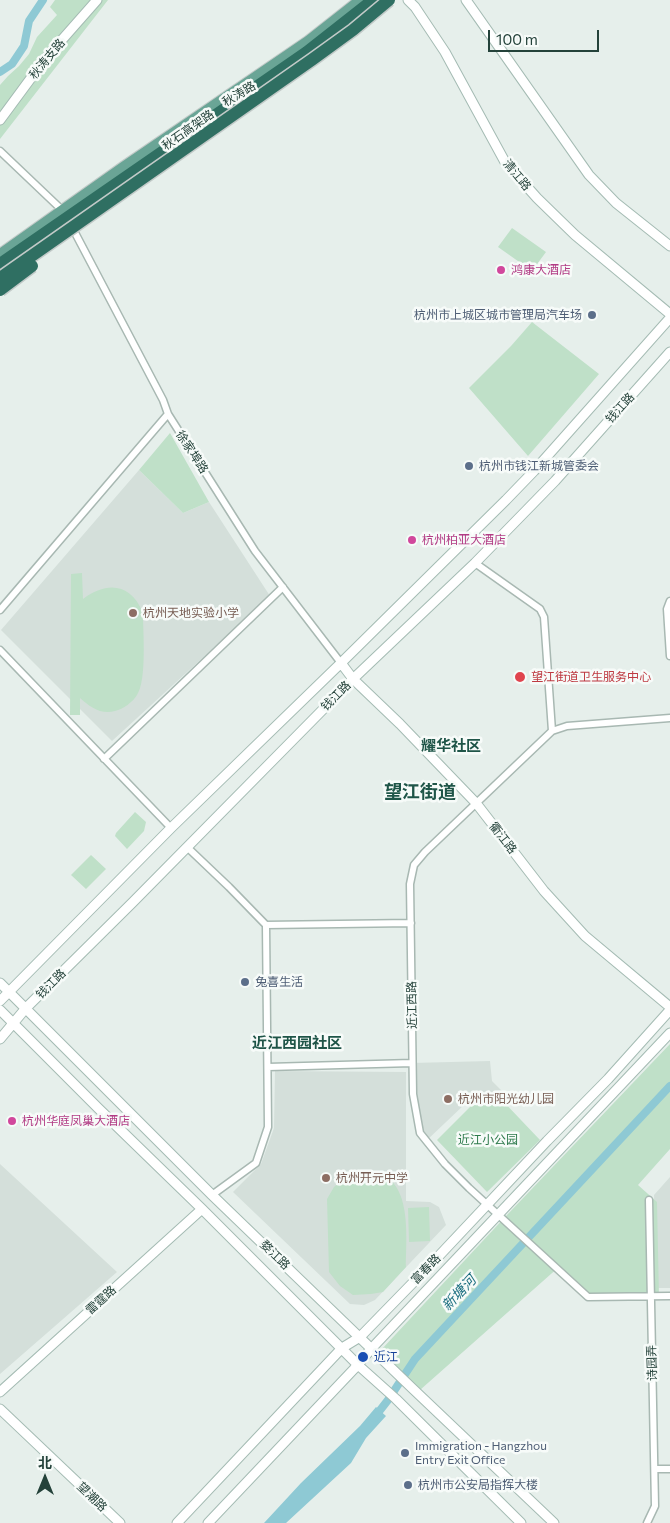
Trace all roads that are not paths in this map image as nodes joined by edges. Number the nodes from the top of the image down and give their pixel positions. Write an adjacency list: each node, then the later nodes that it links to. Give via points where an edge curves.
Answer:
1 (97, 0): 8 (main road, 秋涛支路, via 45,58)
2 (360, 0): 11 (main road, 秋涛路, via 308,42)
3 (373, 0): 9 (highway, 秋石高架路, via 307,52)
4 (389, 0): 7 (highway, 秋石高架路, bridge); 12 (main road, 秋涛路, via 369,21 309,66 210,126)
5 (408, 0): 19 (main road, 清江路, via 445,52 505,162 574,234)
6 (466, 0): 13 (main road, via 589,175 616,203)
7 (265, 93): 17 (highway, 秋石高架路, bridge); 18 (highway, bridge, via 240,115)
8 (0, 120)
9 (208, 120): 14 (highway, via 164,142); 15 (highway, 秋石高架路)
10 (0, 150): 11 (street)
11 (62, 210): 14 (main road, 秋涛路)
12 (70, 224): 16 (main road, 秋涛路); 22 (street, 徐家埠路)
13 (670, 246)
14 (0, 254)
15 (0, 264)
16 (0, 274)
17 (0, 278)
18 (0, 290)
19 (670, 314)
20 (670, 318): 29 (main road, 钱江路, via 534,471)
21 (670, 352): 23 (main road, 钱江路, via 555,481)
22 (168, 414): 24 (street, 徐家埠路, via 256,551); 26 (street)
23 (475, 563): 30 (main road, 钱江路); 32 (street, via 540,608 544,616)
24 (283, 587): 29 (street, 徐家埠路); 33 (street)
25 (670, 601): 28 (street, via 667,608)
26 (0, 610)
27 (0, 650): 33 (street)
28 (670, 656)
29 (341, 663): 30 (main road, 衢江路); 35 (main road, 钱江路)
30 (353, 679): 34 (main road, 衢江路); 36 (main road, 钱江路)
31 (670, 718): 32 (street, via 567,726)
32 (552, 731): 34 (street, 近江西路)
33 (104, 759): 35 (street)
34 (476, 803): 37 (street, 近江西路, via 414,865 410,884); 43 (main road, 衢江路, via 544,891 584,936)
35 (171, 828): 40 (main road, 钱江路)
36 (188, 848): 38 (street); 42 (main road, 钱江路)
37 (410, 923): 38 (street); 48 (street, 近江西路)
38 (266, 926): 49 (street)
39 (0, 983): 40 (main road, 婺江路)
40 (8, 992): 41 (main road, 钱江路); 42 (main road, 婺江路)
41 (0, 1001)
42 (26, 1008): 45 (main road, 钱江路); 50 (main road, 婺江路)
43 (670, 1009): 52 (main road, 富春路)
44 (0, 1010): 45 (main road, 婺江路)
45 (13, 1022): 47 (main road, 钱江路); 53 (main road, 婺江路)
46 (670, 1033): 54 (main road, 富春路)
47 (0, 1038)
48 (412, 1063): 49 (street); 52 (street, 近江西路, via 413,1094 420,1133 445,1164)
49 (268, 1067): 50 (street, via 268,1127 256,1163)
50 (212, 1195): 57 (main road, 婺江路)
51 (649, 1200): 55 (street, 诗园弄)
52 (488, 1204): 54 (street, 近江西路); 57 (main road, 富春路)
53 (202, 1209): 58 (main road, 婺江路); 61 (main road, 雷霆路)
54 (498, 1213): 55 (street, 近江西路, via 588,1297); 59 (main road, 富春路)
55 (650, 1296): 56 (street, 近江西路); 64 (street, 诗园弄)
56 (670, 1296)
57 (360, 1337): 58 (main road, 富春路); 59 (main road, 婺江路)
58 (342, 1348): 60 (main road, 婺江路); 67 (main road, 富春路)
59 (372, 1348): 60 (main road, 富春路); 65 (main road, 婺江路)
60 (358, 1365): 68 (main road, 富春路); 69 (main road, 婺江路)
61 (0, 1392)
62 (0, 1409): 66 (main road, 望潮路)
63 (670, 1468): 64 (street)
64 (655, 1469): 70 (street, 诗园弄, via 655,1506)
65 (551, 1522)
66 (120, 1523)
67 (177, 1523)
68 (208, 1523)
69 (521, 1523)
70 (647, 1523)

